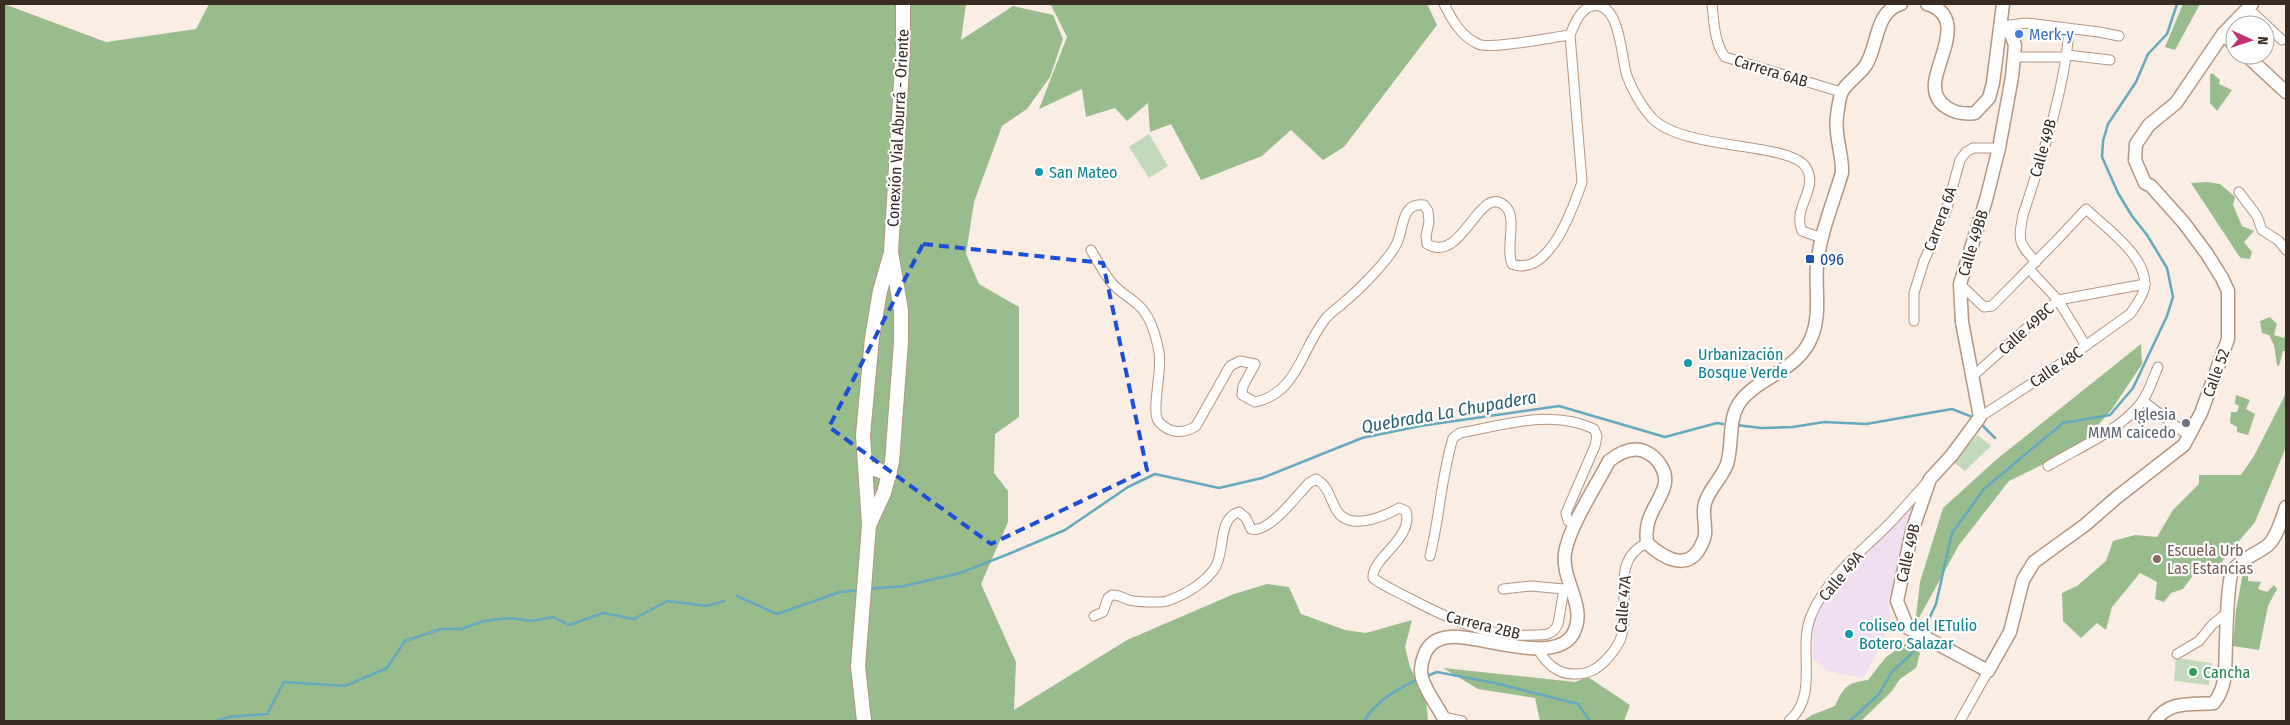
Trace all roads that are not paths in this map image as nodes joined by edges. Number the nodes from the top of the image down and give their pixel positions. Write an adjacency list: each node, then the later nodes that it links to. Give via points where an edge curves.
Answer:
1 (903, 4): 23 (main road, Conexión Vial Aburrá - Oriente)
2 (1444, 4): 11 (street, via 1456,26 1479,45)
3 (1712, 4): 18 (street, Carrera 6AB, via 1716,34 1725,57)
4 (1900, 4): 18 (street, via 1890,10 1881,22 1866,65)
5 (1927, 4): 8 (street, via 1939,11 1948,30 1935,83 1936,94 1952,112 1963,115 1975,113 1989,98)
6 (2003, 4): 8 (street)
7 (2250, 6): 10 (street, Calle 52); 13 (street)
8 (2001, 26): 9 (street, via 2027,23); 15 (street, Calle 49BB, via 2010,34)
9 (2069, 29): 12 (street); 14 (street, Calle 49B)
10 (2224, 34): 40 (street, Calle 52, via 2176,103 2149,125 2136,144 2135,160 2145,183 2184,223 2228,291 2228,339 2201,413)
11 (1570, 35): 22 (street, via 1580,14 1588,7 1598,4 1605,7 1612,15 1618,32 1627,76 1652,118 1667,129 1688,137 1785,154 1802,162 1810,178 1798,222 1802,231); 24 (street, via 1582,182 1576,201 1545,255 1534,264 1520,267 1512,264 1509,256 1509,209 1501,202 1487,204 1454,241 1434,248 1427,244 1428,211 1424,204 1410,207 1396,244 1369,278 1318,328 1288,384 1265,400 1255,402 1242,395 1254,364 1240,361 1230,366 1196,426 1187,432 1176,432 1158,422 1155,408 1161,367 1150,324 1139,304 1110,281)
12 (2119, 36)
13 (2282, 40)
14 (2067, 56): 15 (street); 16 (street); 26 (street, Calle 49B, via 2019,233 2022,248)
15 (2014, 57): 20 (street, Calle 49BB)
16 (2110, 60)
17 (2257, 65): 19 (street)
18 (1842, 92): 22 (street, via 1836,123 1842,173)
19 (2286, 92)
20 (1999, 148): 28 (street, Calle 49BB); 34 (street, Carrera 6A, via 1973,148 1960,160 1946,211 1914,293)
21 (2240, 192): 25 (street, via 2257,216 2262,230)
22 (1822, 238): 49 (street, via 1812,338 1800,356 1747,394 1738,405 1732,421 1726,466 1704,506 1705,536 1699,549 1692,558 1682,561 1669,559)
23 (892, 250): 30 (main road, Conexión Vial Aburrá - Oriente); 31 (main road, Conexión Vial Aburrá - Oriente)
24 (1091, 250)
25 (2286, 250)
26 (2036, 262): 27 (street); 29 (street, via 2086,208 2128,248 2140,266)
27 (2029, 270): 28 (street, via 1992,306 1984,307); 32 (street)
28 (1960, 284): 37 (street, Calle 49BB, via 1962,322)
29 (2145, 284): 32 (street, Calle 49BC); 35 (street, Calle 48C, via 2130,314)
30 (898, 291): 31 (main road); 33 (main road, Conexión Vial Aburrá - Oriente)
31 (879, 298): 33 (main road, via 883,308); 43 (main road, Conexión Vial Aburrá - Oriente, via 863,435)
32 (2058, 300): 35 (street); 37 (street, Calle 49BC)
33 (902, 310): 42 (main road, Conexión Vial Aburrá - Oriente)
34 (1914, 321)
35 (2086, 346): 39 (street, Calle 48C)
36 (2158, 367): 38 (street)
37 (1973, 376): 39 (street, Calle 49BB)
38 (2143, 401): 40 (street); 41 (street, via 2116,426)
39 (1978, 420): 44 (street)
40 (2189, 436): 58 (street, Calle 52, via 2184,445 2159,466 2034,562 2023,580 2010,632)
41 (2048, 466)
42 (890, 475): 43 (main road, via 876,469); 45 (main road, Conexión Vial Aburrá - Oriente)
43 (866, 476): 45 (main road, via 872,489); 48 (main road, Conexión Vial Aburrá - Oriente)
44 (1930, 479): 58 (street, Calle 49B, via 1912,531 1897,601 1908,628); 62 (street, Calle 49A, via 1826,589 1811,616 1804,639 1806,685 1801,704)
45 (884, 493): 48 (main road, Conexión Vial Aburrá - Oriente)
46 (2286, 507): 53 (street, via 2268,545 2254,552 2232,571)
47 (1576, 524): 49 (street, via 1609,461 1632,449 1643,451 1655,457 1665,472 1665,485 1646,531); 50 (street, via 1568,521 1566,513 1595,446 1597,436 1594,428 1565,420 1539,419 1460,434 1453,438 1447,457); 51 (street, via 1565,555)
48 (869, 529): 60 (main road, Conexión Vial Aburrá - Oriente, via 858,666)
49 (1647, 543): 57 (street, Calle 47A, via 1629,559 1624,572 1623,634 1615,651)
50 (1430, 556)
51 (1568, 589): 52 (street, via 1531,586); 54 (street, Carrera 2BB, via 1556,629 1548,634 1516,635 1438,614 1373,578 1372,573 1379,561 1392,550 1407,524 1406,511 1399,508 1376,518 1348,519 1338,512 1322,482 1314,479 1272,522 1260,529 1251,529 1239,512 1230,517 1225,525 1215,568 1186,593 1160,602 1112,595 1103,612); 55 (street, via 1577,608 1578,621 1572,635 1561,645)
52 (1502, 590)
53 (2228, 612): 56 (street, via 2199,641); 64 (street, via 2224,675 2219,696 2214,703 2172,706)
54 (1094, 616)
55 (1537, 648): 57 (street, Carrera 2BB, via 1546,663 1558,670 1581,674); 59 (street, via 1451,636 1435,640 1421,663 1423,680)
56 (2178, 654)
57 (1600, 666)
58 (1988, 671): 63 (street, Calle 52)
59 (1444, 719): 61 (street)
60 (864, 721)
61 (1462, 721)
62 (1790, 721)
63 (1960, 721)
64 (2155, 721)

